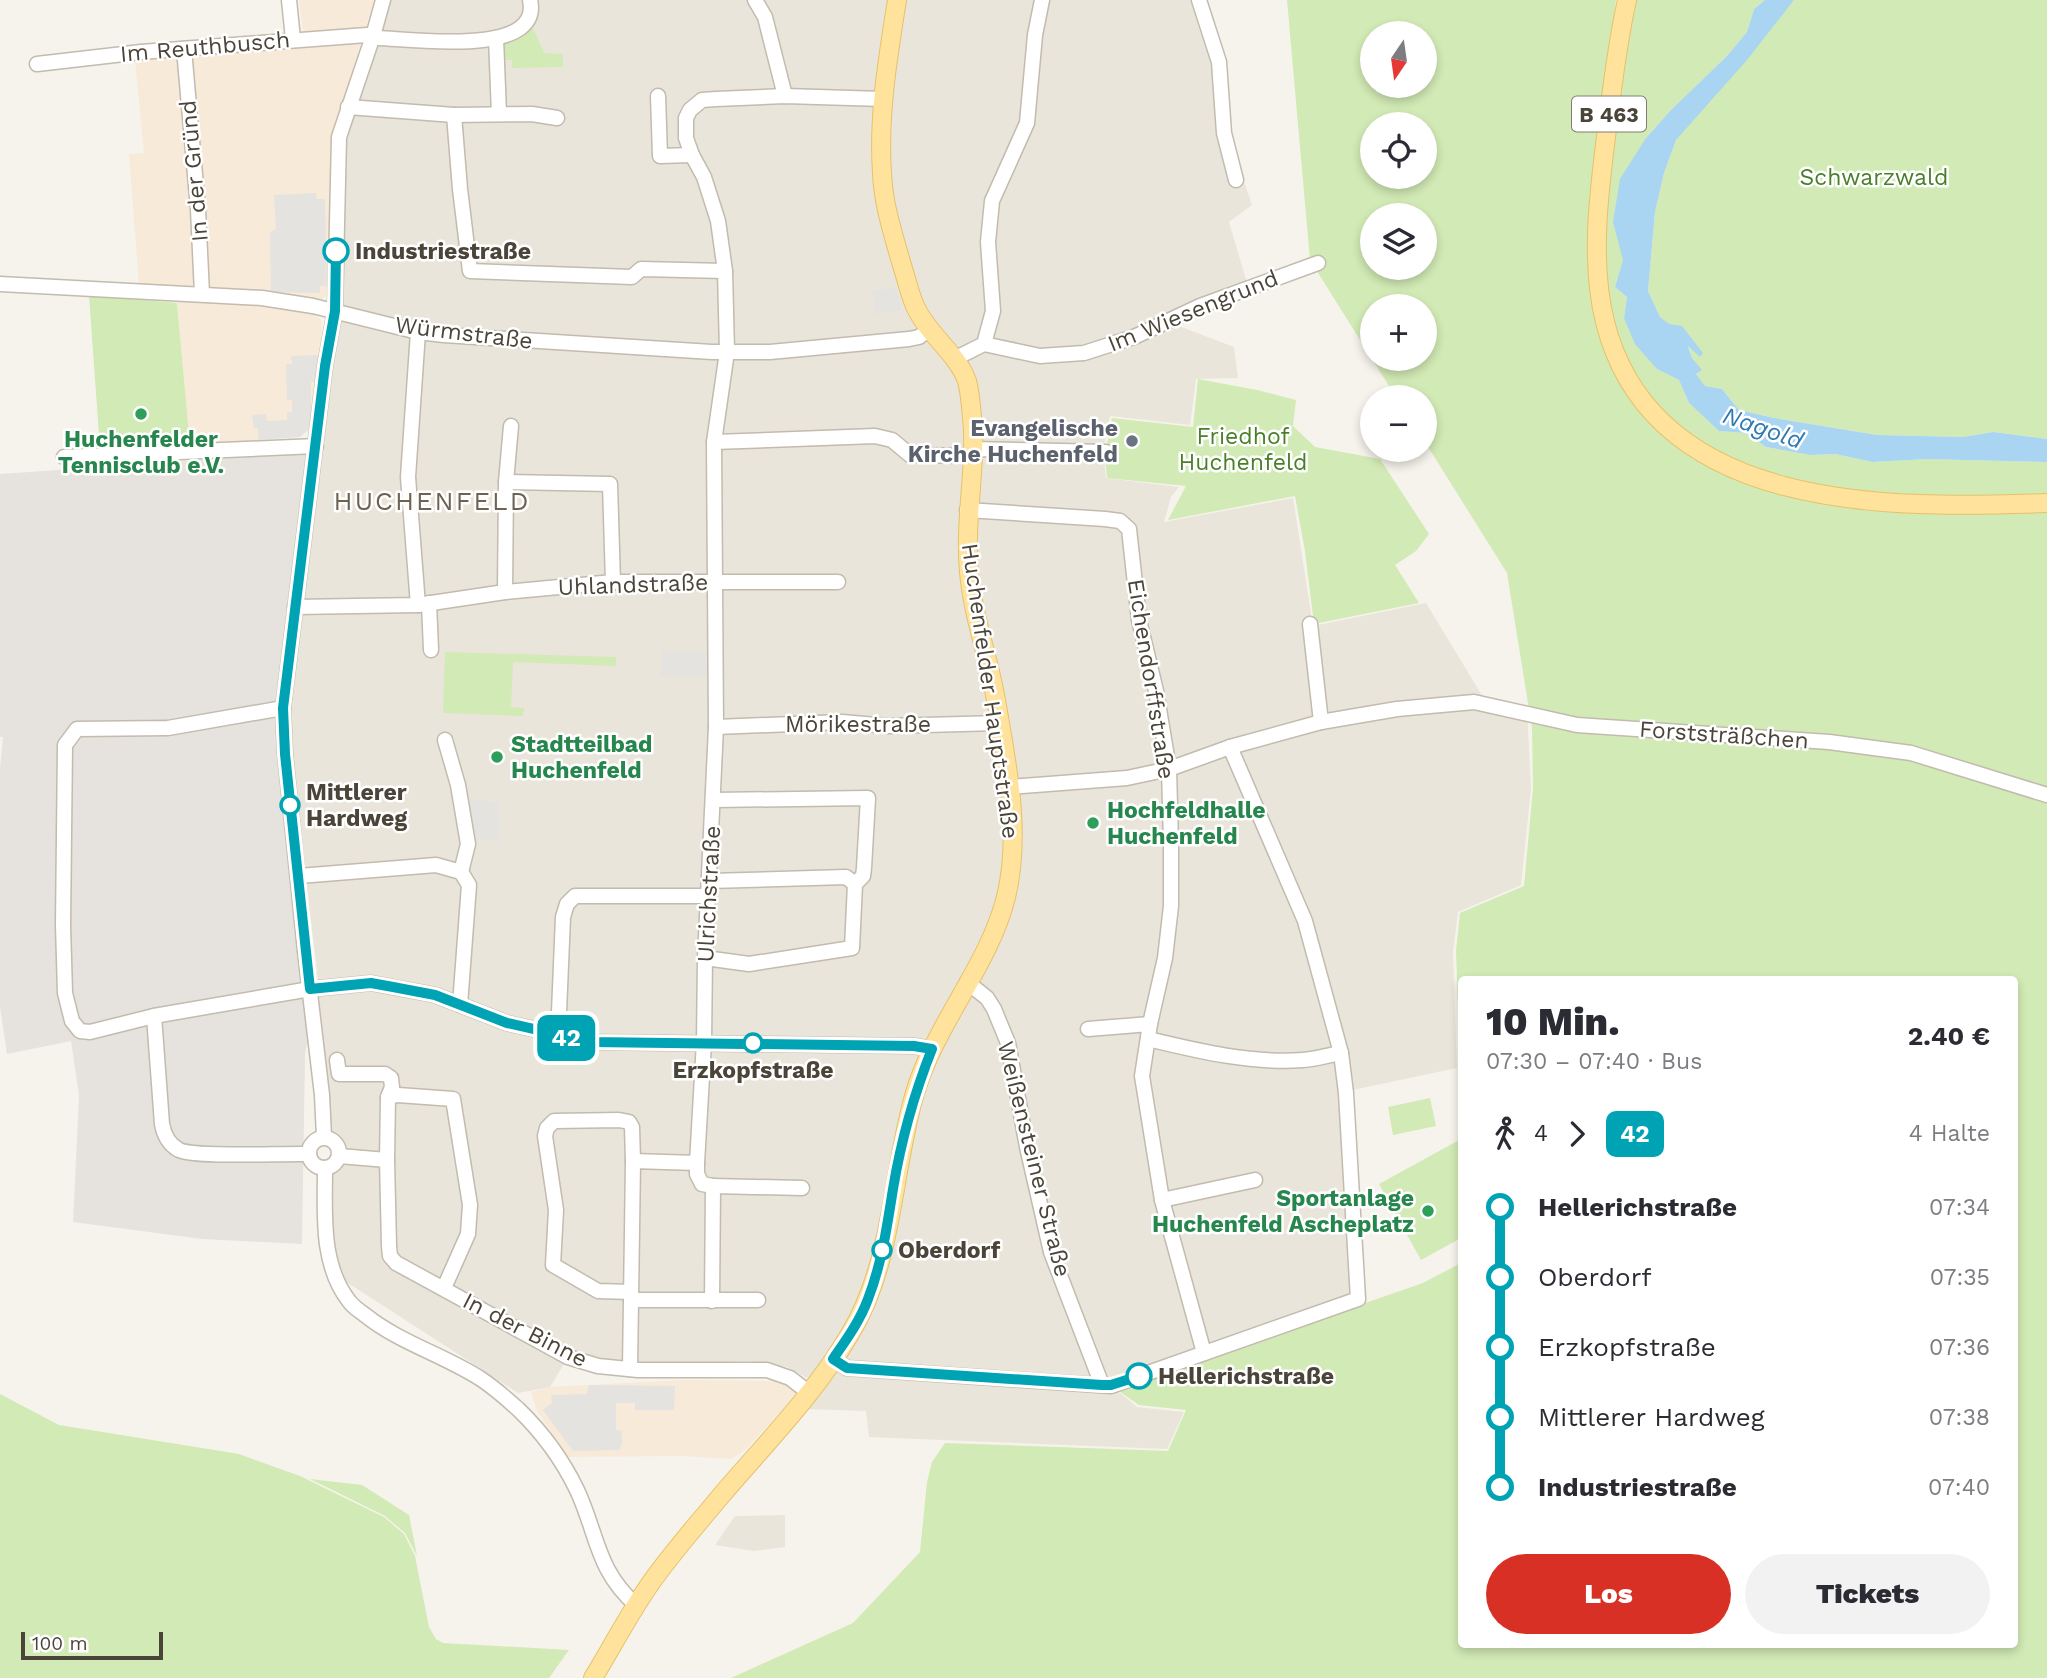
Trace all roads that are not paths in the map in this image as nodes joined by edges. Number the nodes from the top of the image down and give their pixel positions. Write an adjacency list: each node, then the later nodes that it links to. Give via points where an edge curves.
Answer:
1 (289, 0): 11 (street)
2 (383, 0): 9 (street)
3 (530, 0): 10 (street, Im Reuthbusch, via 528,22)
4 (755, 0): 15 (street, via 765,17)
5 (897, 0): 16 (main road, Huchenfelder Hauptstraße)
6 (1042, 0): 30 (street, via 1027,122 992,201 988,242 993,311)
7 (1199, 0): 22 (street, via 1219,62 1224,132)
8 (1627, 0): 40 (main road, B 463, via 1603,164 1599,269 1610,338 1648,407 1698,450 1768,481 1886,503)
9 (373, 36): 10 (street, Im Reuthbusch, via 462,42); 11 (street, Im Reuthbusch); 17 (street)
10 (496, 38): 18 (street)
11 (293, 39): 12 (street, Im Reuthbusch)
12 (184, 48): 13 (street, Im Reuthbusch); 26 (street, In der Gründ)
13 (37, 64)
14 (658, 96): 21 (street, via 660,156)
15 (785, 96): 16 (street); 21 (street, Ulrichstraße, via 702,100 686,118)
16 (883, 99): 28 (main road, Huchenfelder Hauptstraße, via 881,176 913,302)
17 (348, 107): 19 (street); 27 (street, via 339,137)
18 (499, 114): 19 (street); 20 (street)
19 (454, 115): 24 (street, via 470,271 632,277 640,269)
20 (557, 118)
21 (692, 155): 24 (street, Ulrichstraße, via 718,220)
22 (1236, 180)
23 (1318, 262): 30 (street, Im Wiesengrund, via 1200,306 1125,341 1084,353 1040,356)
24 (725, 271): 31 (street, Ulrichstraße)
25 (0, 284): 26 (street, Würmstraße)
26 (202, 294): 27 (street, Würmstraße, via 262,298)
27 (335, 311): 29 (street, Würmstraße); 35 (street)
28 (928, 330): 31 (street, Würmstraße, via 909,339); 32 (main road, Huchenfelder Hauptstraße)
29 (418, 332): 31 (street, Würmstraße); 46 (street, via 408,477)
30 (984, 344): 32 (street)
31 (727, 352): 34 (street, Ulrichstraße)
32 (954, 359): 36 (main road, Huchenfelder Hauptstraße, via 967,382)
33 (510, 426): 39 (street)
34 (714, 442): 36 (street, via 875,436 892,440 910,454); 42 (street, Ulrichstraße)
35 (316, 446): 38 (street); 47 (street)
36 (972, 452): 37 (street); 41 (main road, Huchenfelder Hauptstraße)
37 (1106, 452)
38 (64, 457)
39 (506, 482): 43 (street, via 610,484); 45 (street)
40 (2047, 503)
41 (967, 510): 52 (main road, Huchenfelder Hauptstraße, via 968,570); 56 (street, Eichendorffstraße, via 1105,519 1129,529 1139,620)
42 (714, 581): 43 (street, Uhlandstraße); 44 (street, Uhlandstraße); 53 (street, Ulrichstraße)
43 (613, 582): 45 (street, Uhlandstraße)
44 (838, 582)
45 (505, 592): 46 (street, Uhlandstraße)
46 (423, 604): 47 (street, Uhlandstraße); 49 (street)
47 (295, 607): 50 (street)
48 (1310, 624): 51 (street)
49 (431, 650)
50 (283, 708): 61 (street); 68 (street, via 169,728 77,729 65,745 63,925 65,993 72,1021 80,1031 90,1032)
51 (1321, 722): 55 (street, Forststräßchen); 58 (street, Forststräßchen, via 1474,702 1577,725 1911,752)
52 (999, 723): 53 (street, Mörikestraße); 57 (main road, Huchenfelder Hauptstraße)
53 (716, 727): 59 (street, Ulrichstraße)
54 (445, 740): 60 (street, via 468,844)
55 (1230, 747): 56 (street, Forststräßchen); 74 (street, via 1305,920)
56 (1168, 769): 57 (street, Forststräßchen, via 1127,778); 70 (street, Eichendorffstraße, via 1171,906)
57 (1009, 787): 65 (main road, Huchenfelder Hauptstraße, via 1014,834 1005,902 982,959)
58 (2047, 796)
59 (714, 800): 62 (street, via 868,798 863,876); 63 (street, Ulrichstraße)
60 (461, 872): 61 (street, via 436,865); 67 (street, via 469,885)
61 (299, 876): 66 (street)
62 (855, 884): 63 (street, via 846,877); 64 (street, via 852,948 749,964)
63 (709, 889): 64 (street, Ulrichstraße); 71 (street, via 575,895 566,904 563,917)
64 (705, 958): 72 (street, Ulrichstraße)
65 (967, 982): 73 (main road, Huchenfelder Hauptstraße); 95 (street, Weißensteiner Straße, via 987,998 1008,1043 1051,1252)
66 (310, 989): 67 (street, via 371,983 435,995); 68 (street); 77 (street)
67 (460, 1005): 71 (street)
68 (154, 1017): 78 (street, via 162,1124 171,1144 181,1151 200,1153)
69 (1088, 1029): 70 (street)
70 (1149, 1031): 74 (street, via 1205,1052 1256,1059 1304,1060); 87 (street, Eichendorffstraße, via 1142,1076)
71 (558, 1036): 72 (street, via 591,1042)
72 (704, 1042): 73 (street); 82 (street, Ulrichstraße)
73 (932, 1049): 93 (main road, Huchenfelder Hauptstraße, via 912,1106 868,1301)
74 (1341, 1053): 92 (street, via 1358,1299)
75 (339, 1074): 76 (street, via 385,1074 391,1078)
76 (388, 1097): 80 (street); 88 (street, via 453,1099 470,1205 468,1234)
77 (324, 1137): 78 (street, via 311,1144); 79 (street, via 337,1144)
78 (309, 1154): 83 (street, via 312,1163)
79 (339, 1156): 80 (street); 83 (street)
80 (387, 1160): 88 (street, In der Binne, via 390,1256)
81 (632, 1161): 82 (street); 89 (street); 89 (street, via 629,1122 554,1121 547,1128 556,1210 554,1265 598,1291)
82 (697, 1163): 85 (street, via 702,1184)
83 (325, 1168): 97 (street, via 326,1246 349,1302 402,1339 481,1379 518,1409 554,1451 577,1491 606,1571)
84 (1255, 1180): 87 (street)
85 (713, 1186): 86 (street); 91 (street)
86 (802, 1188)
87 (1162, 1200): 92 (street, Eichendorffstraße)
88 (444, 1288): 94 (street, In der Binne, via 568,1357)
89 (631, 1296): 91 (street); 94 (street)
90 (758, 1300): 91 (street)
91 (712, 1301)
92 (1204, 1353): 95 (street)
93 (833, 1359): 95 (street, via 847,1368); 96 (main road, Huchenfelder Hauptstraße)
94 (630, 1369): 96 (street, In der Binne, via 767,1370 790,1378)
95 (1102, 1385)
96 (808, 1392): 97 (main road, Huchenfelder Hauptstraße, via 650,1584)
97 (637, 1606): 98 (main road, Huchenfelder Hauptstraße)
98 (593, 1678)

